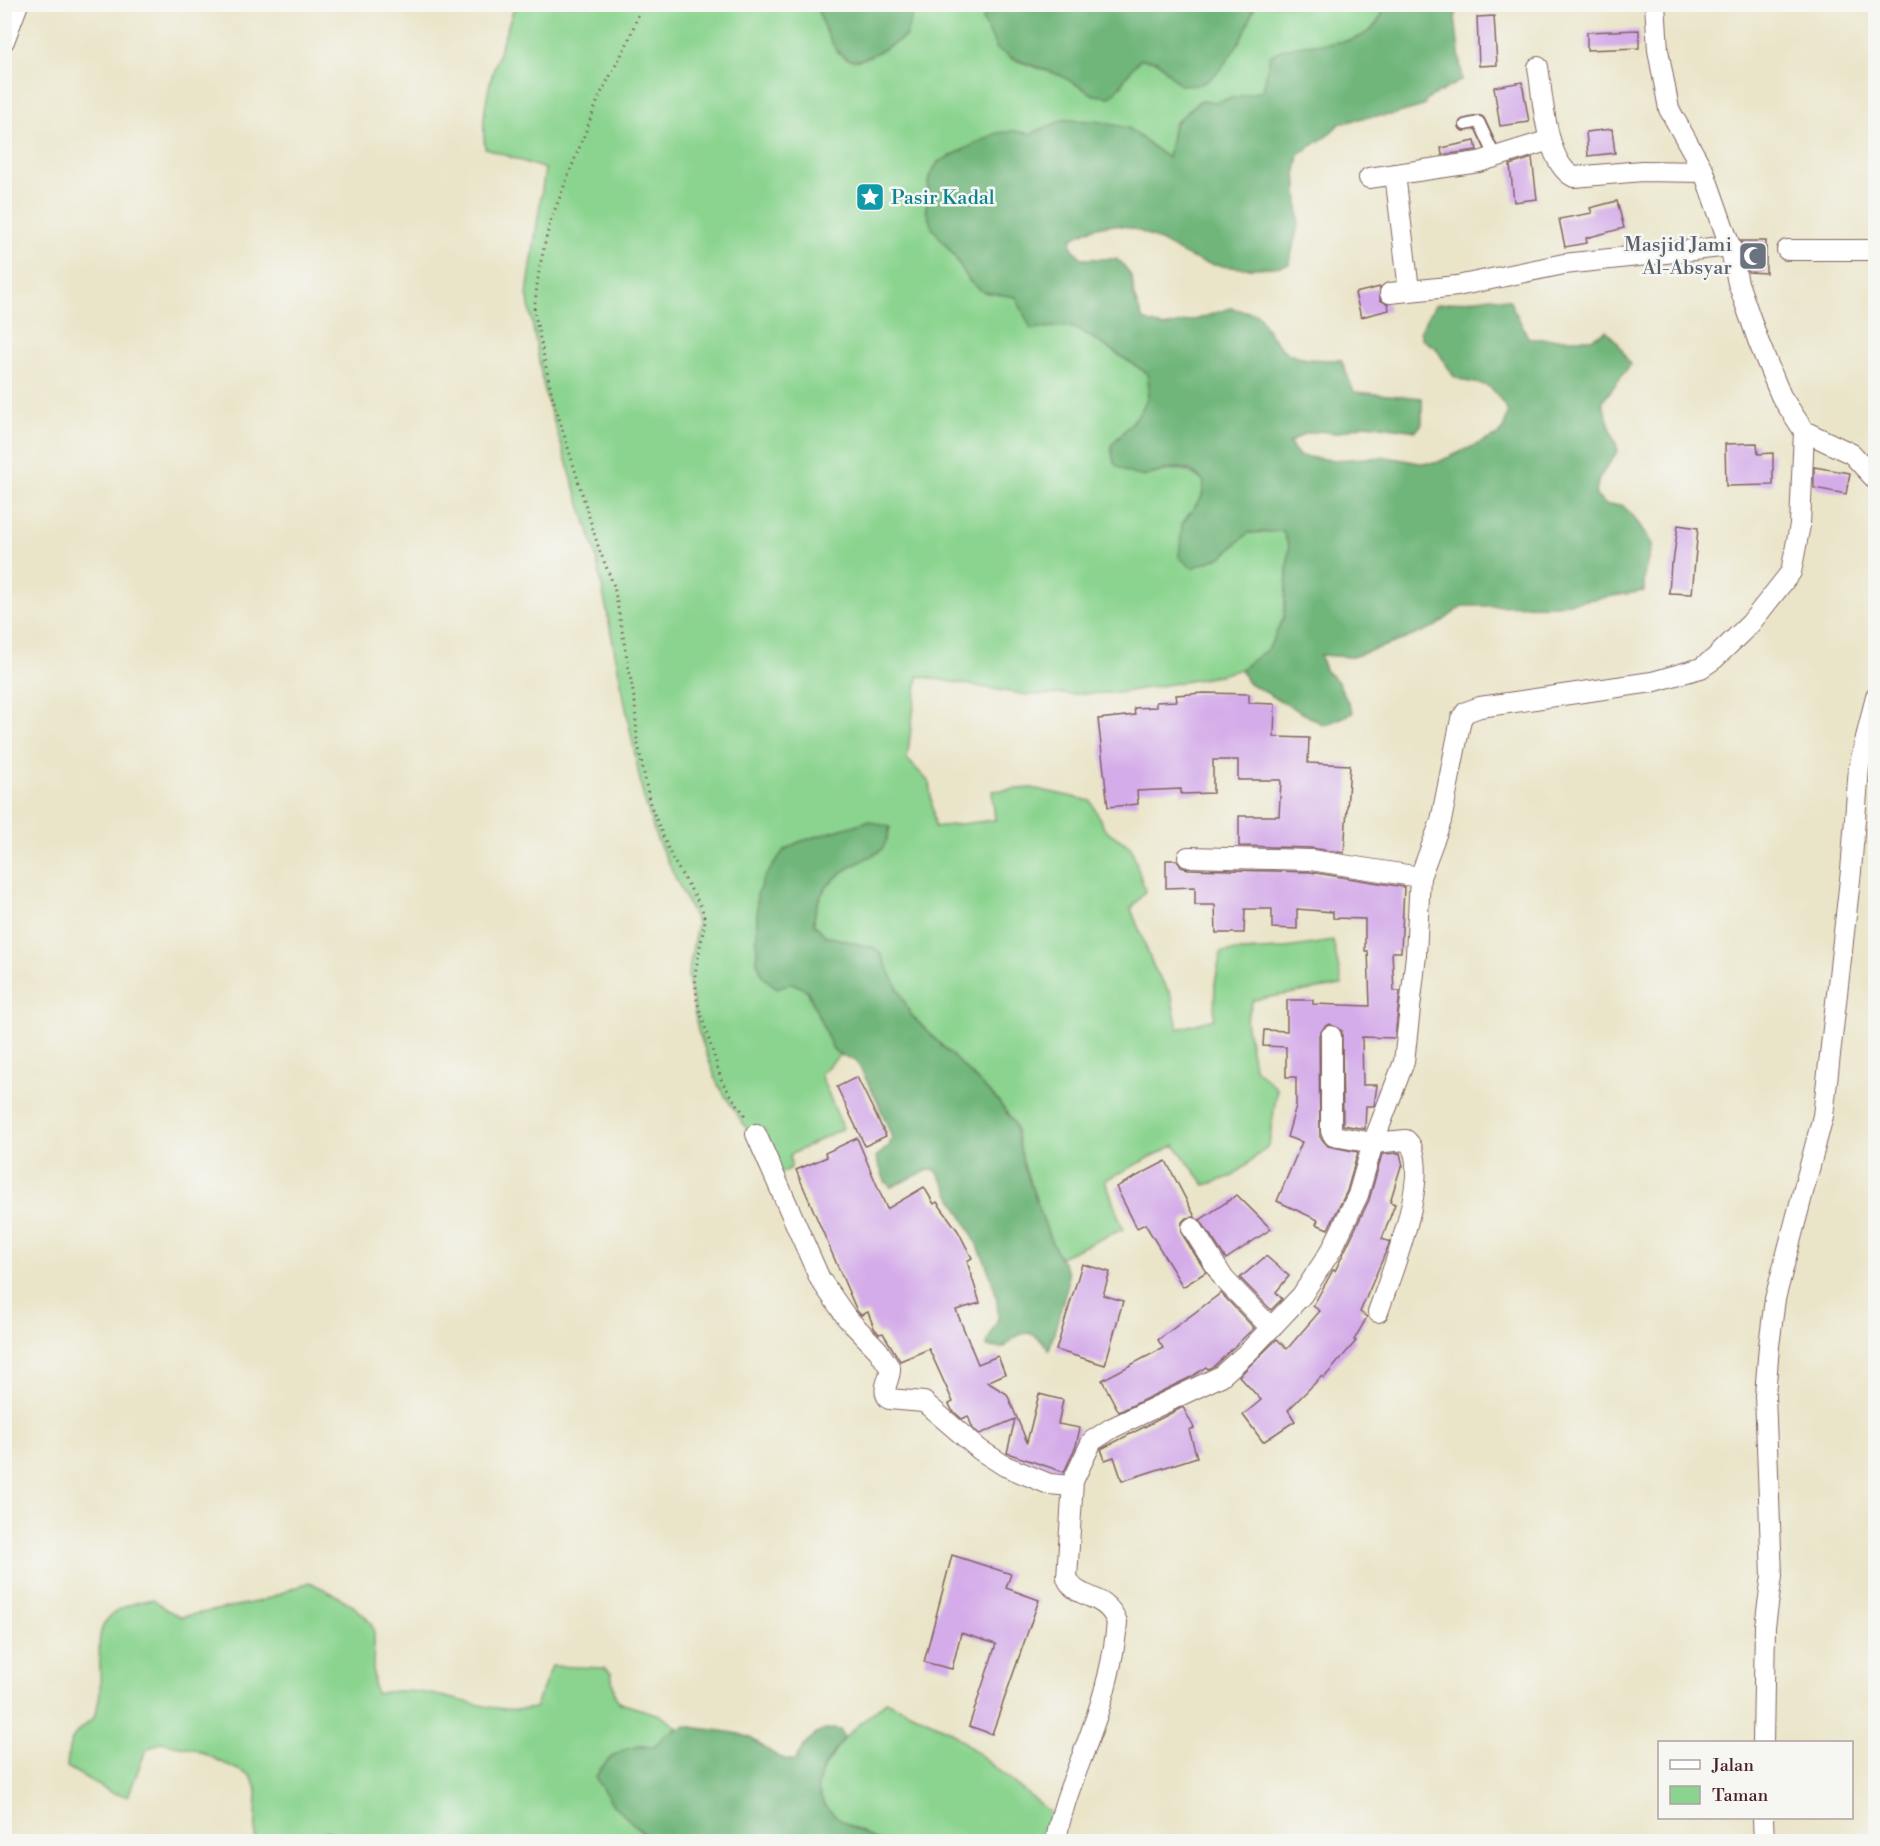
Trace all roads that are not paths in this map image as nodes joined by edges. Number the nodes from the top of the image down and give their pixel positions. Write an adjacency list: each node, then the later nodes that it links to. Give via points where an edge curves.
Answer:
1 (18, 4): 3 (street)
2 (1655, 4): 8 (street, via 1659,59 1670,109)
3 (4, 41)
4 (1538, 66): 6 (street)
5 (1466, 125): 7 (lane, via 1479,122)
6 (1550, 140): 7 (street); 8 (street, via 1559,164 1574,177 1642,171)
7 (1495, 156): 9 (street, via 1479,162)
8 (1704, 172): 11 (street)
9 (1395, 174): 10 (street); 11 (street, via 1399,292 1456,286 1564,264)
10 (1369, 178)
11 (1730, 246): 14 (street, via 1759,343 1781,396)
12 (1787, 250): 13 (street)
13 (1875, 250)
14 (1804, 431): 15 (street, via 1852,454); 18 (street, via 1797,549 1791,572 1772,599 1701,668 1652,682 1466,712 1456,732 1441,821)
15 (1875, 480)
16 (1875, 696): 26 (street, via 1858,766 1851,871 1823,1116 1775,1299 1769,1346 1766,1395 1772,1576 1765,1626)
17 (1188, 857): 18 (street, via 1311,860)
18 (1420, 878): 21 (street, via 1404,1062)
19 (1331, 1036): 21 (street, via 1331,1131 1334,1136)
20 (756, 1134): 25 (street, via 820,1279 890,1368 885,1395 889,1399 924,1402 1005,1466 1049,1484)
21 (1373, 1143): 23 (street, via 1406,1140 1412,1149 1415,1179 1413,1206); 24 (street, via 1358,1195 1332,1249 1302,1296)
22 (1192, 1228): 24 (street, via 1224,1280)
23 (1378, 1312)
24 (1270, 1328): 25 (street, via 1221,1376 1099,1435 1083,1455)
25 (1072, 1486): 28 (street, via 1067,1578 1077,1590 1104,1602 1117,1622 1111,1660)
26 (1763, 1741)
27 (1763, 1819): 29 (street)
28 (1056, 1842)
29 (1764, 1842)

